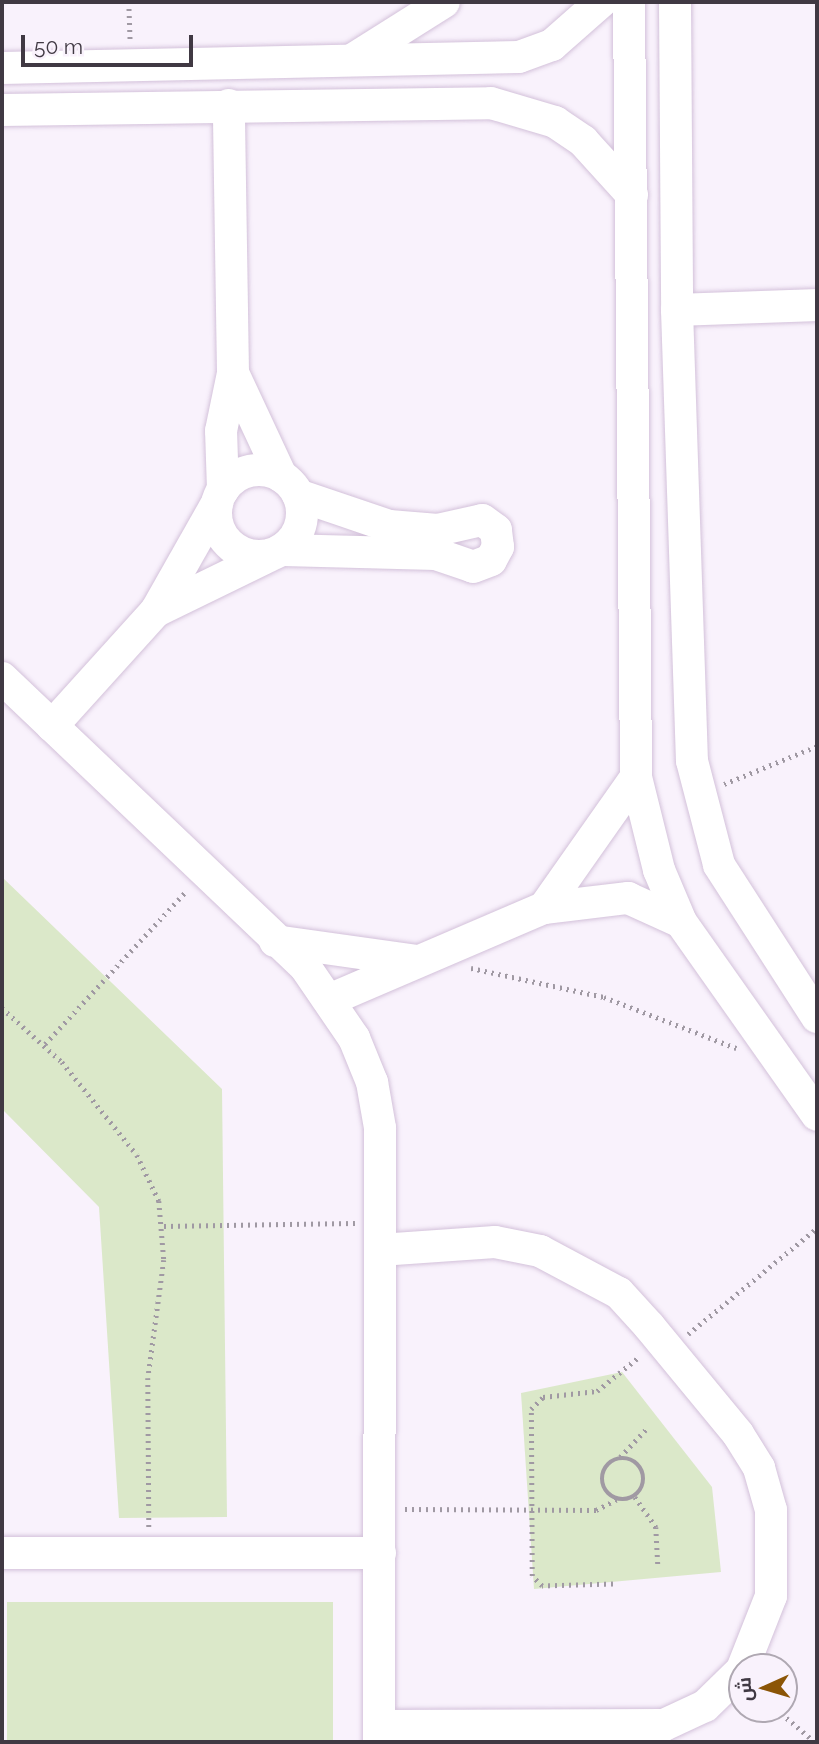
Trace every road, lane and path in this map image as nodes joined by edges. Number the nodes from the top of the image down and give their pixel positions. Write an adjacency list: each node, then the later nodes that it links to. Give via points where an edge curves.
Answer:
1 (129, 2): 7 (path)
2 (444, 2): 6 (street)
3 (601, 2): 6 (street, via 552,45 519,57)
4 (628, 2): 11 (street)
5 (675, 2): 13 (street)
6 (355, 58): 7 (street)
7 (130, 64): 8 (street)
8 (2, 68)
9 (229, 105): 10 (street); 11 (street, via 491,103 524,109 583,141); 14 (street)
10 (2, 110)
11 (632, 195): 22 (street)
12 (817, 305): 13 (street)
13 (677, 310): 23 (street)
14 (233, 373): 15 (street); 16 (street, via 221,431)
15 (290, 485): 16 (street, via 243,473); 17 (street, via 301,525); 17 (street, via 367,522 437,542)
16 (220, 497): 17 (street, via 218,525 229,544); 18 (street)
17 (276, 553): 18 (street)
18 (156, 611): 20 (street)
19 (2, 678): 20 (street)
20 (52, 726): 24 (street)
21 (817, 746): 23 (path)
22 (636, 776): 25 (street); 26 (street, via 659,870)
23 (697, 795): 32 (street, via 735,897)
24 (204, 872): 27 (street); 33 (path)
25 (544, 908): 26 (street, via 628,898); 28 (street)
26 (681, 922): 35 (street)
27 (275, 941): 28 (street); 30 (street)
28 (420, 961): 30 (street)
29 (460, 967): 34 (path, via 604,997)
30 (329, 1000): 38 (street, via 372,1082 380,1128)
31 (2, 1007): 33 (path)
32 (817, 1017)
33 (46, 1044): 36 (path, via 137,1155)
34 (744, 1052)
35 (817, 1115)
36 (164, 1226): 38 (path); 48 (path, via 148,1378)
37 (817, 1228): 39 (path)
38 (380, 1236): 39 (street, via 495,1242 540,1251 619,1293); 44 (street)
39 (664, 1345): 45 (path, via 597,1391 535,1402); 51 (street, via 738,1434 759,1468 771,1510 771,1597)
40 (648, 1427): 41 (path)
41 (620, 1458): 42 (path, via 641,1467 644,1483); 43 (path, via 602,1474 605,1490)
42 (635, 1497): 43 (path); 49 (path, via 656,1527)
43 (618, 1499): 45 (path, via 596,1510)
44 (380, 1509): 45 (path); 47 (street)
45 (532, 1509): 50 (path, via 535,1582)
46 (2, 1553): 48 (street)
47 (380, 1553): 48 (street); 54 (street)
48 (150, 1555)
49 (658, 1564)
50 (613, 1584)
51 (749, 1653)
52 (728, 1683): 54 (street, via 705,1706 664,1725)
53 (793, 1723): 55 (path)
54 (379, 1734)
55 (815, 1742)

